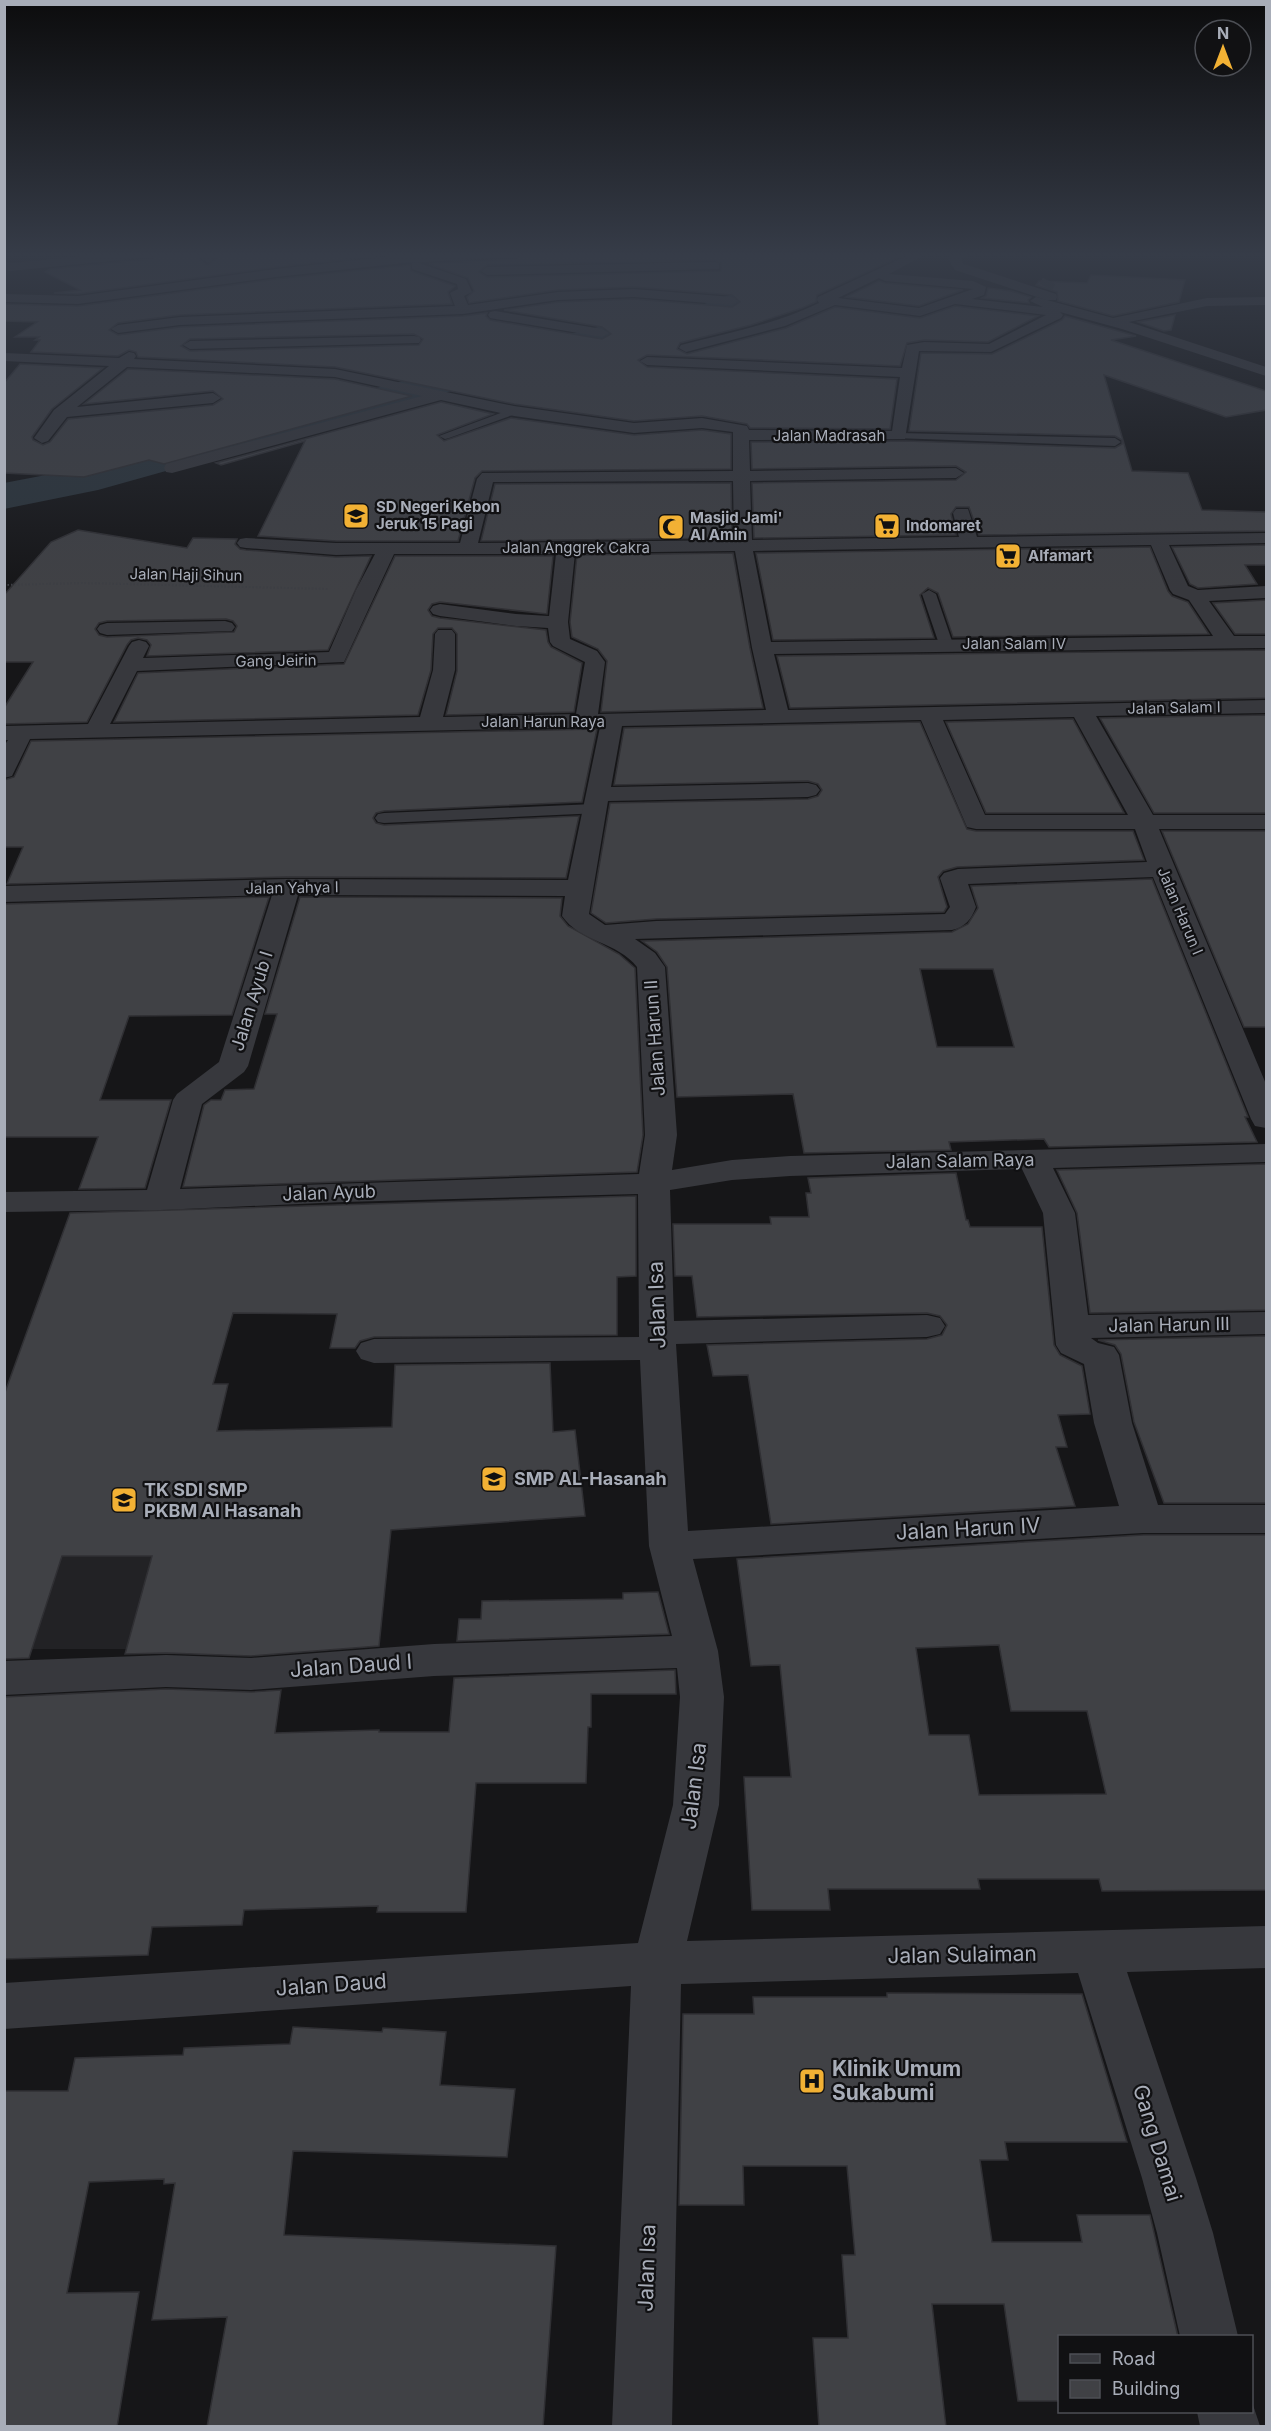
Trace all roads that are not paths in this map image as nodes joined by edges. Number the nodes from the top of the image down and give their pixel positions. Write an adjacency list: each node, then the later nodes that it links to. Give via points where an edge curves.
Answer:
1 (117, 366): 11 (street)
2 (220, 366): 8 (street, via 336,373)
3 (766, 366): 7 (street)
4 (910, 366): 7 (street, Jalan Madrasah)
5 (1249, 366): 6 (street)
6 (1266, 372)
7 (909, 373): 14 (street, Jalan Madrasah)
8 (439, 396): 10 (street); 17 (street)
9 (213, 398): 11 (street)
10 (514, 411): 12 (street, via 634,428 718,424 741,429); 13 (lane)
11 (59, 414): 15 (street)
12 (741, 435): 14 (street, Jalan Madrasah); 19 (street)
13 (446, 436)
14 (899, 436): 16 (lane)
15 (42, 438)
16 (1115, 442)
17 (172, 468)
18 (956, 474): 19 (street)
19 (742, 477): 25 (street); 27 (street, via 489,477 485,479)
20 (962, 513): 24 (street)
21 (1266, 538): 22 (street, Jalan Anggrek Cakra)
22 (1158, 540): 24 (street, Jalan Anggrek Cakra); 31 (street, via 1180,590)
23 (246, 543): 26 (street, Jalan Anggrek Cakra)
24 (969, 543): 25 (street, Jalan Anggrek Cakra)
25 (743, 546): 28 (street, Jalan Anggrek Cakra); 41 (street)
26 (388, 548): 27 (street, Jalan Anggrek Cakra); 42 (street, Gang Jeirin, via 337,658)
27 (468, 548): 28 (street, Jalan Anggrek Cakra)
28 (566, 548): 33 (street)
29 (1266, 592): 31 (street)
30 (928, 594): 40 (lane)
31 (1196, 596): 39 (street)
32 (440, 610): 33 (street)
33 (558, 622): 47 (street, Jalan Harun II, via 560,642 590,655 595,662)
34 (225, 627): 35 (street)
35 (148, 628): 36 (street); 42 (street)
36 (107, 629)
37 (445, 634): 48 (street, via 444,670)
38 (1266, 642): 39 (street, Jalan Salam IV)
39 (1228, 643): 40 (street, Jalan Salam IV)
40 (946, 644): 41 (street, Jalan Salam IV)
41 (762, 648): 46 (street)
42 (130, 665): 49 (street)
43 (1266, 706): 44 (street, Jalan Salam I)
44 (1081, 710): 45 (street, Jalan Harun Raya); 55 (street, Jalan Harun I)
45 (930, 714): 46 (street, Jalan Harun Raya); 55 (street, via 976,822)
46 (779, 718): 47 (street, Jalan Harun Raya)
47 (599, 721): 48 (street, Jalan Harun Raya); 53 (street, Jalan Harun II)
48 (430, 723): 49 (street, Jalan Harun Raya)
49 (96, 730): 50 (street, Jalan Harun Raya)
50 (13, 733): 51 (street)
51 (4, 771)
52 (808, 790): 53 (street)
53 (596, 802): 54 (lane); 59 (street, Jalan Harun II)
54 (384, 818)
55 (1144, 821): 56 (street); 57 (street, Jalan Harun I)
56 (1266, 822)
57 (1162, 869): 61 (street, via 953,878 963,907 952,922); 62 (street, Jalan Harun I)
58 (287, 887): 59 (street, Jalan Yahya I); 60 (street, Jalan Yahya I); 66 (street, Jalan Ayub I, via 233,1066 188,1100)
59 (579, 888): 61 (street, Jalan Harun II, via 575,916)
60 (4, 894)
61 (600, 933): 65 (street, Jalan Harun II, via 638,953 651,968 661,1136)
62 (1266, 1119)
63 (1266, 1153): 64 (street, Jalan Salam Raya)
64 (1033, 1160): 65 (street, Jalan Salam Raya, via 790,1166 732,1170); 70 (street, via 1059,1213)
65 (654, 1183): 66 (street, Jalan Ayub); 71 (street, Jalan Isa)
66 (161, 1200): 67 (street, Jalan Ayub)
67 (4, 1202)
68 (1266, 1323): 70 (street, Jalan Harun III)
69 (927, 1326): 71 (street)
70 (1071, 1326): 73 (street, via 1074,1345 1101,1355 1113,1423)
71 (657, 1340): 72 (street); 75 (street, Jalan Isa)
72 (374, 1351)
73 (1143, 1520): 74 (street, Jalan Harun IV); 75 (street, Jalan Harun IV)
74 (1266, 1520)
75 (669, 1546): 76 (street, Jalan Isa)
76 (698, 1651): 77 (street, Jalan Daud I, via 434,1660 251,1674 166,1671); 80 (street, Jalan Isa, via 702,1697 696,1805)
77 (4, 1678)
78 (1266, 1947): 79 (street, Jalan Sulaiman)
79 (1096, 1952): 80 (street, Jalan Sulaiman); 82 (street, Gang Damai, via 1169,2178)
80 (657, 1963): 81 (street, Jalan Daud); 83 (street, Jalan Isa)
81 (4, 2006)
82 (1209, 2335)
83 (642, 2427)

